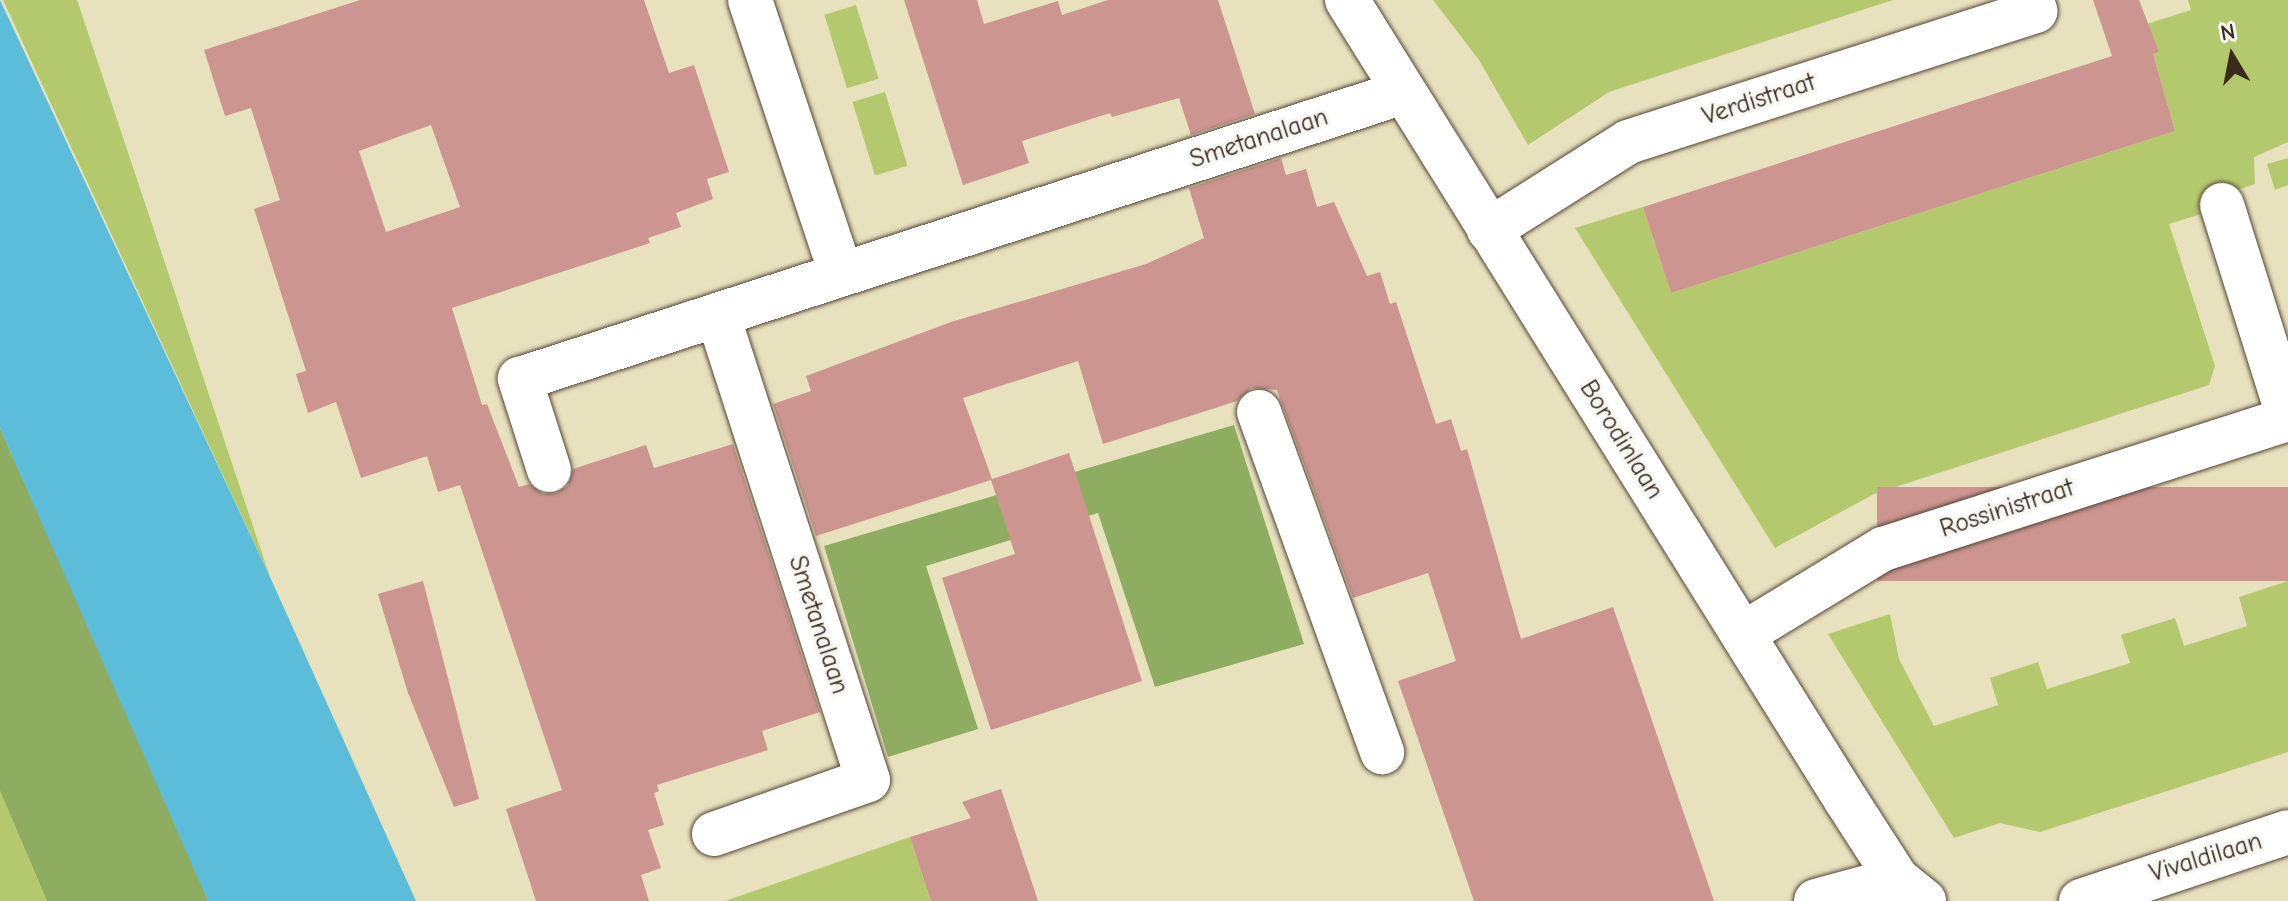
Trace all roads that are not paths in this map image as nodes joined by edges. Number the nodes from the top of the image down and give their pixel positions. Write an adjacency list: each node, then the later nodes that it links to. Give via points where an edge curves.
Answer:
1 (750, 0): 7 (street)
2 (1347, 0): 4 (street, Borodinlaan)
3 (2032, 0): 6 (street, Verdistraat, via 2035,11 1628,142)
4 (1404, 92): 6 (street, Borodinlaan); 7 (street, Smetanalaan)
5 (2222, 205): 10 (street, Rossinistraat)
6 (1489, 230): 12 (street, Borodinlaan)
7 (841, 274): 8 (street, Smetanalaan)
8 (718, 315): 11 (street, Smetanalaan, via 520,379); 15 (street, Smetanalaan, via 868,780)
9 (1259, 412): 13 (street)
10 (2288, 417): 12 (street, Rossinistraat, via 1883,549)
11 (549, 470)
12 (1743, 634): 16 (street, Borodinlaan)
13 (1382, 752)
14 (2288, 832): 18 (street, Vivaldilaan)
15 (714, 834)
16 (1911, 890): 17 (street, Borodinlaan)
17 (1816, 901)
18 (2081, 901)

